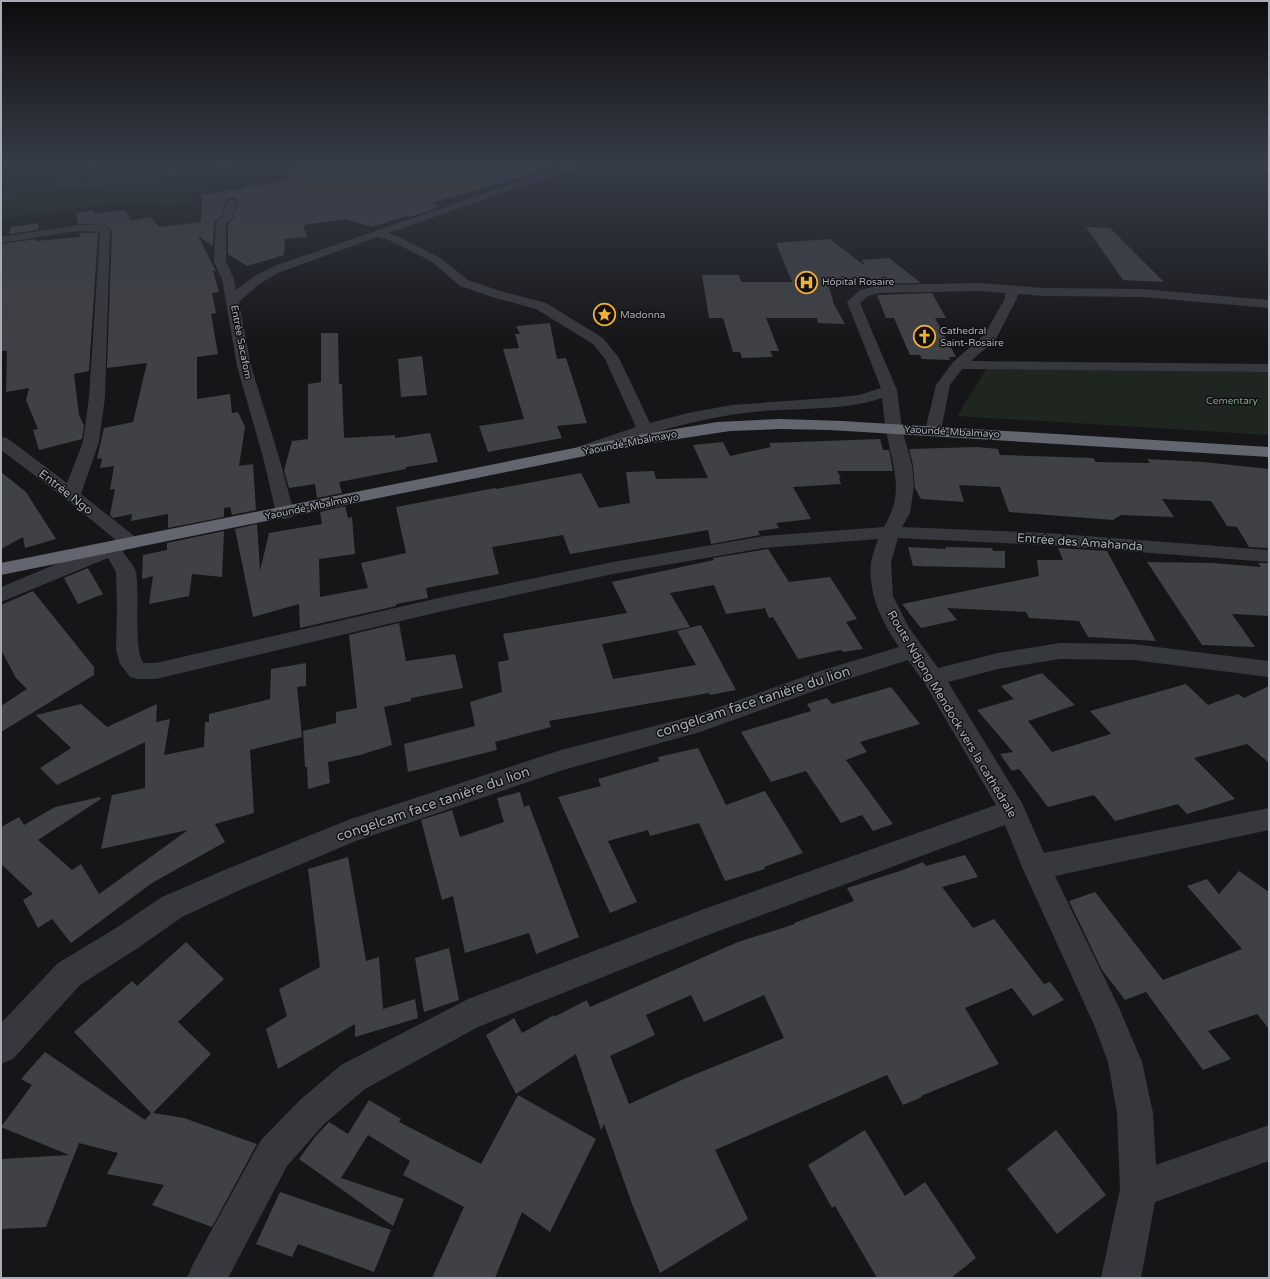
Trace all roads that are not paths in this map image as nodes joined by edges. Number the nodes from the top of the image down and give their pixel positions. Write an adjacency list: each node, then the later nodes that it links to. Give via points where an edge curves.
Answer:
1 (221, 224): 6 (street, via 220,262 228,279)
2 (407, 224): 3 (street, Entrée Sacafom)
3 (377, 234): 6 (street, Entrée Sacafom, via 263,274); 11 (street, via 393,238 435,259 464,283 541,306 598,341 612,358)
4 (1, 240): 17 (street, via 78,228 102,228 105,232 97,397 91,442)
5 (1012, 289): 7 (street, via 1142,293); 8 (street, via 1011,298 991,336); 10 (street, Route Ndjong Mendock vers la cathédrale, via 880,289 864,293 853,302)
6 (232, 301): 18 (street, Entrée Sacafom, via 244,366)
7 (1269, 304)
8 (958, 365): 9 (street); 13 (street, via 942,385)
9 (1269, 368)
10 (889, 390): 11 (street, via 880,395 840,402 753,407 708,414); 12 (street, Route Ndjong Mendock vers la cathédrale)
11 (645, 429): 16 (street)
12 (894, 429): 13 (highway, Yaoundé-Mbalmayo); 16 (highway, Yaoundé-Mbalmayo, via 795,424 742,425 647,439); 19 (street, Route Ndjong Mendock vers la cathédrale, via 903,465 905,486 901,513)
13 (933, 431): 15 (highway, Yaoundé-Mbalmayo)
14 (1, 442): 17 (street, Entrée Ngo)
15 (1269, 452)
16 (572, 455): 18 (highway, Yaoundé-Mbalmayo)
17 (72, 495): 20 (street, Entrée Ngo)
18 (285, 513): 20 (highway, Yaoundé-Mbalmayo)
19 (890, 532): 20 (street, Entrée Ngo, via 764,542 614,568 443,604 156,671 138,671 131,664 127,650 126,572); 21 (street, Entrée des Amahanda, via 1047,539); 24 (street, Route Ndjong Mendock vers la cathédrale, via 881,562 883,596 898,630)
20 (121, 546): 22 (highway, Yaoundé-Mbalmayo); 23 (street)
21 (1269, 556)
22 (1, 569)
23 (1, 595)
24 (913, 651): 26 (street, Route Ndjong Mendock vers la cathédrale); 30 (street, congelcam face tanière du lion, via 828,677 700,722 554,762 348,832 232,880 172,907 69,974)
25 (1269, 669): 26 (street, via 1133,652 1060,651 998,661)
26 (933, 678): 27 (street, Route Ndjong Mendock vers la cathédrale)
27 (1013, 811): 29 (street, Route Ndjong Mendock vers la cathédrale); 33 (street, via 704,923 468,1015 353,1077 312,1112 274,1153)
28 (1269, 818): 29 (street)
29 (1036, 867): 32 (street, Route Ndjong Mendock vers la cathédrale, via 1109,1021 1125,1062 1135,1113)
30 (1, 1047)
31 (1269, 1143): 32 (street)
32 (1139, 1189): 34 (street, Route Ndjong Mendock vers la cathédrale)
33 (207, 1278)
34 (1121, 1278)

